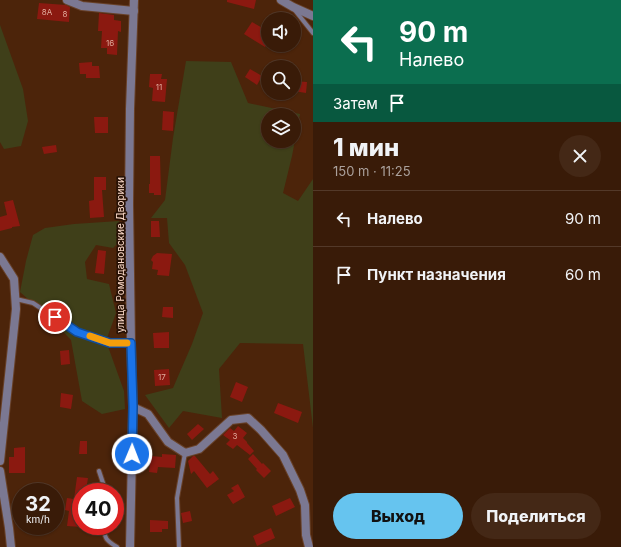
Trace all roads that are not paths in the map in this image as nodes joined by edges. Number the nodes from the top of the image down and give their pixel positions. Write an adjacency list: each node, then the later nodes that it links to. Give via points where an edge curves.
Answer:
1 (67, 0): 5 (street, via 82,6)
2 (134, 0): 5 (street, улица Ромодановские Дворики)
3 (281, 0): 4 (street)
4 (293, 7): 6 (street); 7 (lane)
5 (134, 11): 10 (street, улица Ромодановские Дворики, via 129,204)
6 (313, 16)
7 (313, 33)
8 (0, 257): 9 (street, via 14,279)
9 (15, 299): 10 (lane, via 33,303 77,332 110,343); 13 (street)
10 (131, 343): 11 (street, улица Ромодановские Дворики)
11 (133, 407): 12 (street, via 148,414 168,442); 20 (street, улица Ромодановские Дворики)
12 (185, 453): 21 (lane, via 177,498); 22 (street, via 199,449 231,420 248,418 283,455 300,490 305,505)
13 (0, 461)
14 (99, 471): 16 (lane)
15 (0, 472): 18 (street)
16 (103, 483)
17 (105, 535): 19 (lane, via 108,542)
18 (11, 547)
19 (117, 547)
20 (130, 547)
21 (179, 547)
22 (309, 547)

